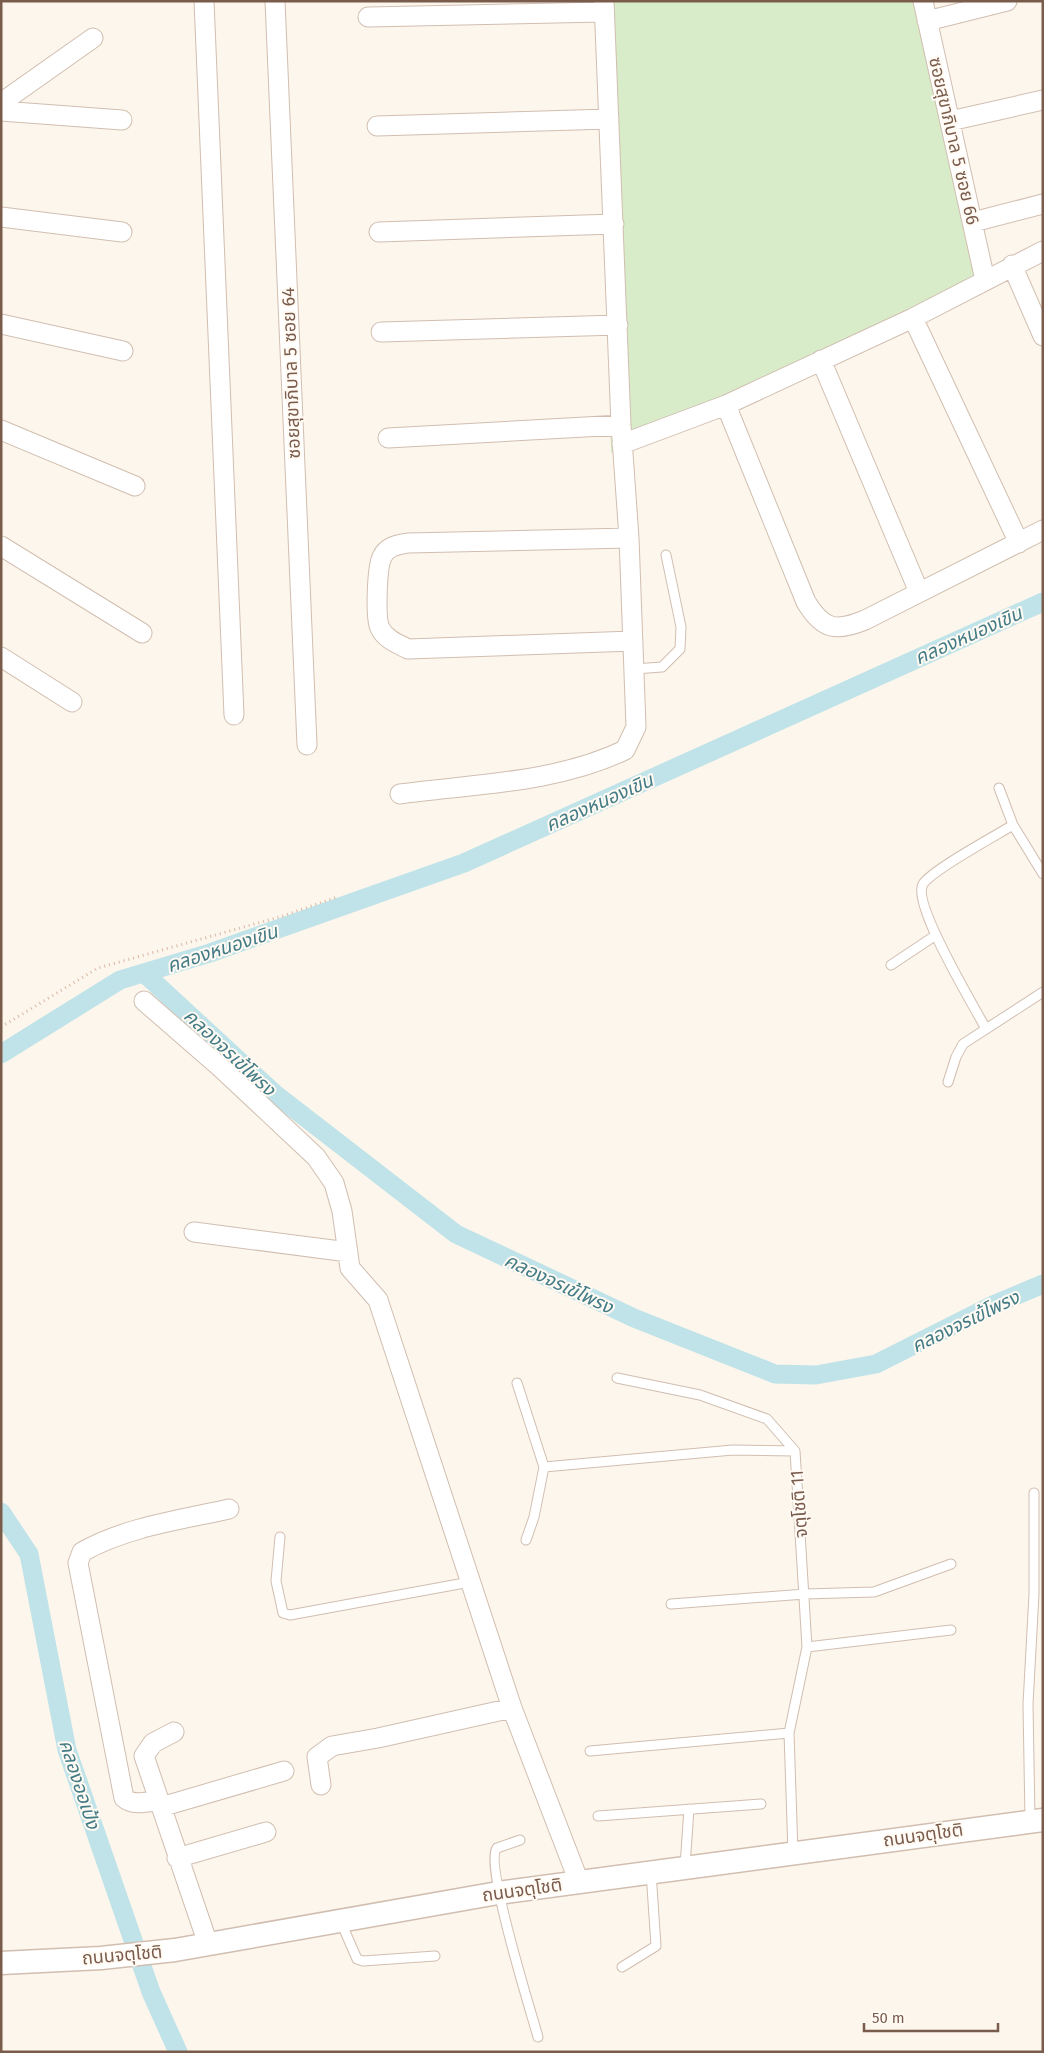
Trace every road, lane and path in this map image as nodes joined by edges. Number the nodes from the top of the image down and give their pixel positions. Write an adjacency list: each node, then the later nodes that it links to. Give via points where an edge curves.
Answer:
1 (204, 1): 48 (street)
2 (275, 1): 49 (street, ซอยสุขาภิบาล 5 ซอย 64)
3 (923, 1): 7 (street, ซอยสุขาภิบาล 5 ซอย 66)
4 (1007, 1): 7 (street)
5 (604, 7): 6 (street); 12 (street)
6 (368, 17)
7 (927, 21): 14 (street, ซอยสุขาภิบาล 5 ซอย 66)
8 (94, 38): 10 (street)
9 (1043, 100): 14 (street)
10 (1, 104)
11 (1, 111): 13 (street)
12 (609, 119): 15 (street); 19 (street)
13 (122, 120)
14 (950, 121): 18 (street, ซอยสุขาภิบาล 5 ซอย 66)
15 (377, 126)
16 (1043, 204): 18 (street)
17 (1, 217): 20 (street)
18 (972, 222): 24 (street, ซอยสุขาภิบาล 5 ซอย 66)
19 (614, 224): 21 (street); 27 (street)
20 (122, 232)
21 (379, 232)
22 (1043, 251): 23 (street)
23 (1012, 265): 24 (street); 29 (street)
24 (985, 280): 25 (street)
25 (913, 318): 31 (street); 39 (street)
26 (1, 324): 30 (street)
27 (618, 325): 28 (street); 34 (street)
28 (381, 332)
29 (1043, 336)
30 (124, 351)
31 (821, 360): 32 (street); 42 (street)
32 (726, 405): 34 (street); 42 (street, via 814,616 826,625 844,629)
33 (1, 430): 36 (street)
34 (622, 434): 35 (street); 38 (street)
35 (388, 438)
36 (136, 486)
37 (1043, 530): 39 (street)
38 (629, 538): 44 (street); 44 (street, via 408,543 391,547 382,556 378,604 380,628 392,641 408,648)
39 (1019, 543): 42 (street)
40 (1, 546): 43 (street)
41 (666, 555): 46 (lane, via 681,627 680,649 662,667)
42 (919, 592)
43 (142, 634)
44 (634, 641): 46 (street)
45 (1, 657): 47 (street)
46 (634, 669): 51 (street, via 636,727 625,750 582,768)
47 (72, 702)
48 (234, 715)
49 (306, 745)
50 (999, 788): 52 (lane)
51 (400, 794)
52 (1013, 826): 53 (lane); 55 (lane, via 924,882 920,890 921,902)
53 (1043, 874)
54 (337, 897): 59 (path, via 283,916 98,968)
55 (936, 935): 56 (lane); 60 (lane)
56 (891, 965)
57 (1043, 992): 60 (lane)
58 (144, 1002): 63 (street, via 220,1067 316,1157 334,1183)
59 (1, 1027)
60 (986, 1029): 61 (lane, via 963,1044)
61 (948, 1082)
62 (194, 1232): 63 (street)
63 (348, 1252): 73 (street, via 350,1268 378,1300)
64 (617, 1378): 66 (lane, via 700,1395 767,1419)
65 (517, 1383): 67 (lane)
66 (795, 1451): 67 (lane, จตุโชติ 11, via 733,1450); 74 (lane, จตุโชติ 11)
67 (544, 1467): 71 (lane)
68 (1034, 1493): 88 (lane, via 1034,1594 1028,1704)
69 (229, 1510): 84 (street, via 133,1532 82,1552 78,1563 124,1798 128,1802)
70 (280, 1537): 73 (lane, via 276,1581 283,1613 290,1615)
71 (526, 1540)
72 (951, 1564): 74 (lane, via 874,1592)
73 (470, 1582): 78 (street)
74 (805, 1594): 75 (lane); 77 (lane, จตุโชติ 11)
75 (671, 1604)
76 (951, 1630): 77 (lane)
77 (807, 1648): 80 (lane, จตุโชติ 11)
78 (512, 1708): 83 (street, via 332,1746 317,1757); 95 (street)
79 (174, 1732): 84 (street, via 153,1743 144,1756)
80 (789, 1733): 81 (lane); 91 (lane, จตุโชติ 11)
81 (590, 1751)
82 (284, 1771): 84 (street)
83 (321, 1785)
84 (160, 1804): 92 (street)
85 (761, 1804): 86 (lane)
86 (689, 1809): 87 (lane); 93 (lane)
87 (598, 1816)
88 (1036, 1820): 91 (street, ถนนจตุโชติ)
89 (266, 1832): 92 (street)
90 (520, 1840): 96 (lane, via 494,1851)
91 (793, 1853): 93 (street, ถนนจตุโชติ)
92 (177, 1858): 98 (street)
93 (685, 1868): 94 (street, ถนนจตุโชติ)
94 (652, 1872): 95 (street, ถนนจตุโชติ); 101 (lane, via 656,1946)
95 (579, 1882): 96 (street, ถนนจตุโชติ)
96 (498, 1893): 97 (street, ถนนจตุโชติ); 102 (lane)
97 (340, 1920): 98 (street, ถนนจตุโชติ); 99 (lane, via 357,1959)
98 (208, 1944): 100 (street, ถนนจตุโชติ, via 101,1958)
99 (435, 1956)
100 (1, 1963)
101 (622, 1967)
102 (538, 2037)

